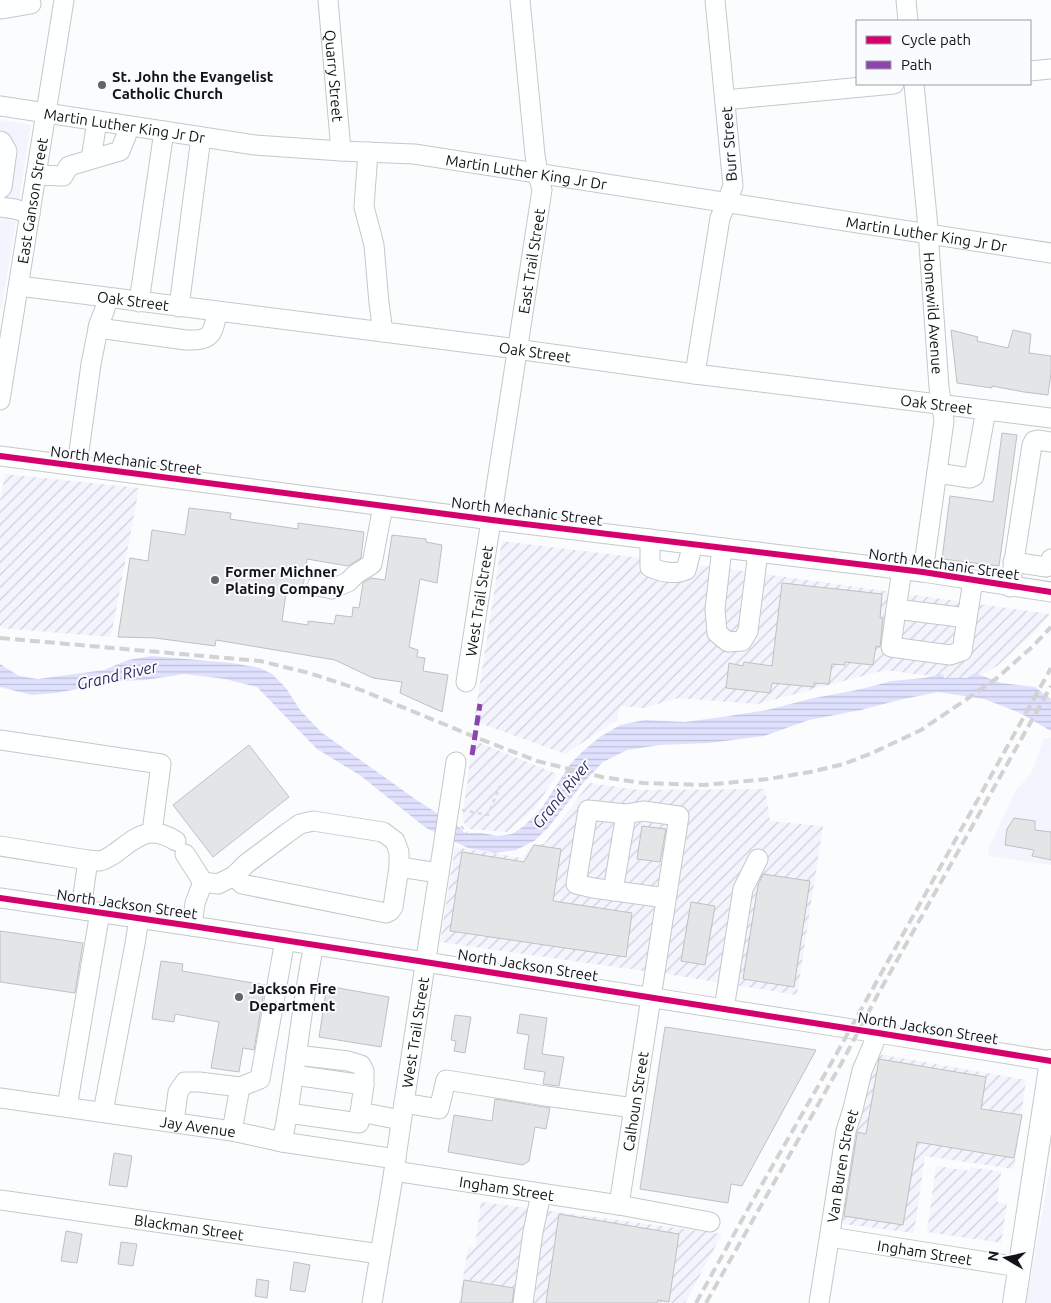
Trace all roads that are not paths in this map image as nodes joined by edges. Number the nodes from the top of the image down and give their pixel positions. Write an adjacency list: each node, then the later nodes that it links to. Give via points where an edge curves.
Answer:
1 (64, 0): 15 (street, East Ganson Street)
2 (328, 0): 21 (street, Quarry Street)
3 (520, 0): 24 (street, East Trail Street)
4 (715, 0): 13 (street, Burr Street)
5 (906, 0): 8 (street)
6 (31, 4): 7 (street)
7 (0, 8)
8 (908, 20)
9 (1051, 69): 10 (street)
10 (1031, 71)
11 (883, 85): 13 (street)
12 (914, 85): 30 (street, Homewild Avenue)
13 (725, 100): 27 (street, Burr Street, via 733,186)
14 (1, 110): 15 (street, Martin Luther King Jr Dr)
15 (46, 113): 16 (street, Martin Luther King Jr Dr); 25 (street, East Ganson Street)
16 (96, 120): 17 (street, Martin Luther King Jr Dr); 23 (street)
17 (130, 126): 18 (street, Martin Luther King Jr Dr); 23 (street, via 120,151)
18 (164, 132): 19 (street, Martin Luther King Jr Dr); 34 (street)
19 (201, 137): 21 (street, Martin Luther King Jr Dr, via 255,145); 35 (street)
20 (0, 141): 26 (street, via 7,151)
21 (341, 151): 22 (street, Martin Luther King Jr Dr)
22 (368, 152): 24 (street, Martin Luther King Jr Dr, via 414,154); 39 (street, via 364,207 374,245)
23 (91, 160): 25 (street, via 70,166 63,176)
24 (538, 174): 27 (street, Martin Luther King Jr Dr); 41 (street, East Trail Street, via 542,190)
25 (36, 175): 29 (street, East Ganson Street)
26 (0, 189)
27 (727, 203): 30 (street, Martin Luther King Jr Dr); 42 (street, Burr Street, via 720,218)
28 (0, 207): 29 (street)
29 (30, 214): 32 (street, East Ganson Street)
30 (928, 233): 31 (street, Martin Luther King Jr Dr); 44 (street, Homewild Avenue)
31 (1051, 253)
32 (19, 286): 33 (street, Oak Street); 43 (street, East Ganson Street)
33 (107, 298): 34 (street, Oak Street); 37 (street)
34 (133, 301): 35 (street, Oak Street); 38 (street)
35 (170, 306): 36 (street, Oak Street); 40 (street)
36 (216, 312): 39 (street, Oak Street); 40 (street, via 206,338 186,340)
37 (98, 328): 38 (street); 49 (street)
38 (122, 332): 40 (street)
39 (382, 332): 41 (street, Oak Street)
40 (155, 336)
41 (518, 349): 42 (street, Oak Street); 52 (street, East Trail Street)
42 (695, 374): 44 (street, Oak Street)
43 (0, 400)
44 (942, 404): 45 (street, Oak Street); 50 (street, Homewild Avenue, via 944,421)
45 (986, 410): 46 (street, Oak Street); 50 (street, via 974,476)
46 (1051, 418)
47 (1051, 442): 58 (street, via 1038,440 1032,445)
48 (0, 456): 49 (street, North Mechanic Street)
49 (77, 466): 51 (street, North Mechanic Street)
50 (937, 473): 60 (street, Homewild Avenue)
51 (383, 506): 52 (street, North Mechanic Street); 62 (street, via 372,564 348,582 332,589)
52 (492, 520): 53 (street, North Mechanic Street); 67 (street, West Trail Street)
53 (650, 539): 54 (street, North Mechanic Street); 54 (street, via 650,567 668,573 686,570)
54 (694, 544): 55 (street, North Mechanic Street)
55 (722, 548): 56 (street, North Mechanic Street); 56 (street, via 715,609 717,633 728,642 742,641 748,631)
56 (758, 552): 59 (street, North Mechanic Street)
57 (1051, 559): 58 (street, via 1046,567)
58 (1013, 562): 63 (street)
59 (902, 570): 60 (street, North Mechanic Street); 65 (street)
60 (923, 572): 61 (street, North Mechanic Street)
61 (973, 580): 63 (street, North Mechanic Street); 66 (street)
62 (317, 586)
63 (1010, 587): 64 (street, North Mechanic Street)
64 (1051, 592)
65 (896, 609): 66 (street); 66 (street, via 891,647 950,655 962,651)
66 (967, 618)
67 (466, 682)
68 (0, 740): 71 (street, via 161,764)
69 (456, 762): 76 (street, West Trail Street, via 452,814)
70 (626, 814): 79 (street); 79 (street, via 588,810 576,884); 81 (street, Calhoun Street, via 643,811 679,816)
71 (152, 832): 74 (street, via 140,835 106,859); 78 (street, via 164,834 180,847)
72 (0, 846): 74 (street)
73 (758, 859): 90 (street, via 743,889)
74 (88, 860): 82 (street)
75 (400, 867): 76 (street); 77 (street, via 393,907 386,913 242,884); 77 (street, via 395,841 383,832 313,821 300,824)
76 (439, 873): 88 (street, West Trail Street)
77 (234, 876): 78 (street, via 218,884)
78 (203, 882): 85 (street, via 195,903)
79 (613, 891): 81 (street)
80 (0, 898): 82 (street, North Jackson Street)
81 (666, 898): 89 (street, Calhoun Street)
82 (81, 909): 83 (street, North Jackson Street)
83 (100, 912): 84 (street, North Jackson Street); 98 (street)
84 (140, 918): 85 (street, North Jackson Street); 101 (street)
85 (192, 926): 86 (street, North Jackson Street)
86 (285, 940): 87 (street, North Jackson Street); 96 (street, via 260,1079)
87 (314, 945): 88 (street, North Jackson Street); 92 (street)
88 (425, 962): 89 (street, North Jackson Street); 100 (street, West Trail Street)
89 (651, 998): 90 (street, North Jackson Street); 99 (street, Calhoun Street)
90 (724, 1010): 91 (street, North Jackson Street)
91 (878, 1032): 93 (street, North Jackson Street); 112 (street, Van Buren Street, via 862,1071 846,1131)
92 (296, 1055): 94 (street); 95 (street, via 348,1061 361,1066)
93 (1051, 1061): 114 (main road)
94 (294, 1075): 95 (street); 103 (street)
95 (364, 1084): 102 (street)
96 (240, 1087): 104 (street, via 185,1082 178,1092); 105 (street)
97 (0, 1098): 98 (street, Jay Avenue)
98 (67, 1108): 101 (street, Jay Avenue)
99 (634, 1108): 100 (street, via 446,1080 439,1108); 110 (street, Calhoun Street)
100 (403, 1111): 102 (street); 107 (street, West Trail Street)
101 (103, 1112): 104 (street, Jay Avenue)
102 (360, 1112): 103 (street, via 359,1123)
103 (288, 1113): 106 (street)
104 (174, 1122): 105 (street, Jay Avenue)
105 (232, 1131): 106 (street, Jay Avenue)
106 (282, 1142): 107 (street, Jay Avenue)
107 (395, 1165): 108 (street, Ingham Street); 113 (street, West Trail Street)
108 (541, 1194): 110 (street, Ingham Street); 116 (street)
109 (0, 1200): 113 (street, Blackman Street)
110 (619, 1205): 111 (street, Ingham Street)
111 (710, 1222)
112 (830, 1236): 114 (street, Ingham Street); 117 (street, Van Buren Street)
113 (380, 1254): 115 (street, West Trail Street)
114 (1019, 1267): 118 (main road)
115 (372, 1303)
116 (523, 1303)
117 (819, 1303)
118 (1014, 1303)

